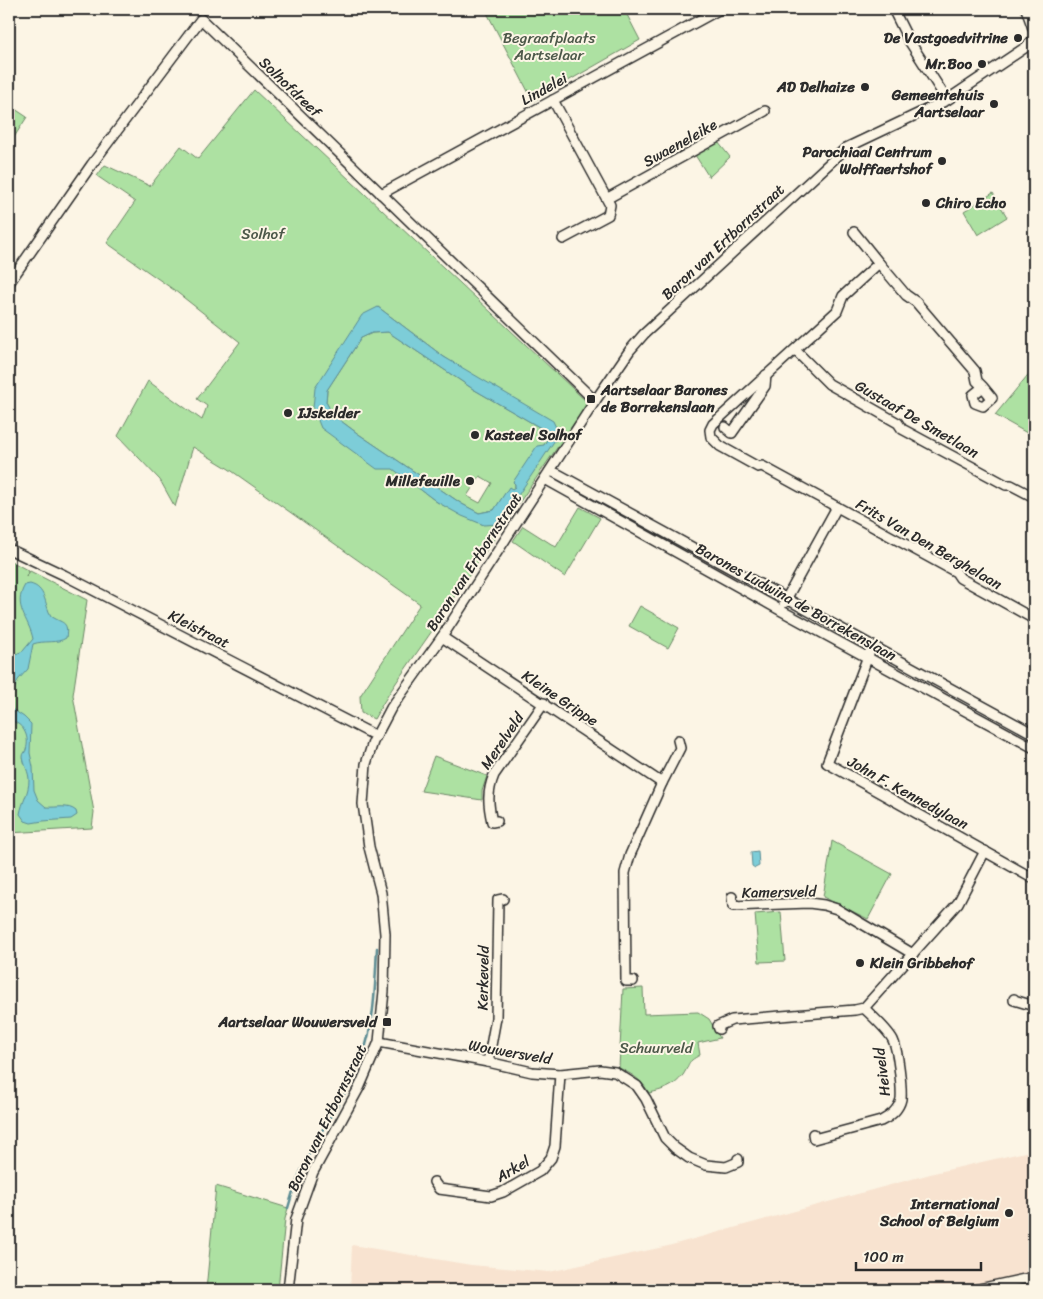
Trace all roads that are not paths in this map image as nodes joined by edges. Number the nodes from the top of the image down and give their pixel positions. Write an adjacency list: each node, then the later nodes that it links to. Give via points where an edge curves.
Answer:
1 (720, 9): 6 (street, Lindelei)
2 (893, 9): 7 (street)
3 (1026, 9): 4 (street)
4 (1034, 32)
5 (1034, 39): 7 (street, Baron van Ertbornstraat)
6 (553, 100): 9 (street, Lindelei); 10 (street)
7 (947, 100): 18 (street, Baron van Ertbornstraat, via 846,148 644,334)
8 (765, 112): 10 (street, Swaeneleike)
9 (381, 194): 14 (street, Solhofdreef, via 201,19 92,164); 18 (street, Solhofdreef)
10 (608, 198): 12 (street, via 608,215)
11 (854, 232): 13 (street)
12 (563, 239)
13 (879, 264): 15 (street, Frits Van Den Berghelaan, via 845,294 838,311); 17 (street, via 975,371)
14 (9, 283)
15 (794, 352): 16 (street, Frits Van Den Berghelaan); 21 (street, Gustaaf De Smetlaan, via 829,384 898,422 902,429)
16 (766, 375): 19 (street, Frits Van Den Berghelaan, via 765,386 732,433); 22 (street, Frits Van Den Berghelaan, via 713,424 711,437 720,446)
17 (983, 387)
18 (595, 401): 20 (street, Baron van Ertbornstraat)
19 (725, 427)
20 (548, 475): 24 (street, Barones Ludwina de Borrekenslaan, via 558,474); 25 (street, Barones Ludwina de Borrekenslaan); 27 (street, Baron van Ertbornstraat)
21 (1034, 497)
22 (837, 507): 24 (street, Frits Van Den Berghelaan); 26 (street, Frits Van Den Berghelaan)
23 (9, 549): 32 (street, Kleistraat)
24 (786, 600): 25 (street, Frits Van Den Berghelaan); 28 (street, Barones Ludwina de Borrekenslaan)
25 (780, 610): 29 (street, Barones Ludwina de Borrekenslaan)
26 (1034, 619)
27 (442, 637): 30 (street, Kleine Grippe); 32 (street, Baron van Ertbornstraat, via 391,708)
28 (872, 645): 29 (street, John F. Kennedylaan); 31 (street, Barones Ludwina de Borrekenslaan)
29 (868, 656): 34 (street, Barones Ludwina de Borrekenslaan); 37 (street, John F. Kennedylaan, via 827,764)
30 (544, 703): 35 (street, Kleine Grippe); 36 (street, Merelveld, via 489,786 492,822)
31 (1034, 734)
32 (376, 736): 47 (street, Baron van Ertbornstraat, via 366,764 364,804 381,893 385,934)
33 (678, 740): 35 (street, via 680,748)
34 (1034, 748)
35 (662, 783): 42 (street, via 625,873 626,982)
36 (497, 821)
37 (984, 851): 38 (street, John F. Kennedylaan); 41 (street, via 958,903)
38 (1034, 879)
39 (732, 897): 41 (street, Kamersveld, via 733,906 809,903 837,909)
40 (504, 899): 48 (street, Kerkeveld, via 498,900 496,1018)
41 (913, 954): 45 (street)
42 (633, 981)
43 (1014, 999): 44 (street)
44 (1034, 1006)
45 (864, 1008): 46 (street, via 732,1020 718,1026); 50 (street, Heiveld, via 892,1039 897,1054 901,1099 888,1118 881,1121 814,1139)
46 (718, 1029)
47 (379, 1042): 48 (street, Wouwersveld); 54 (street, Baron van Ertbornstraat, via 360,1086 313,1172 296,1218)
48 (488, 1062): 49 (street, Wouwersveld, via 532,1072)
49 (560, 1074): 51 (street, Wouwersveld, via 600,1070 615,1072 637,1086 665,1138 689,1158 706,1165 726,1167); 52 (street, Arkel, via 555,1146 551,1158 540,1171 490,1196 439,1190)
50 (813, 1134)
51 (738, 1159)
52 (434, 1182)
53 (1034, 1276): 55 (street)
54 (288, 1290)
55 (974, 1290)

